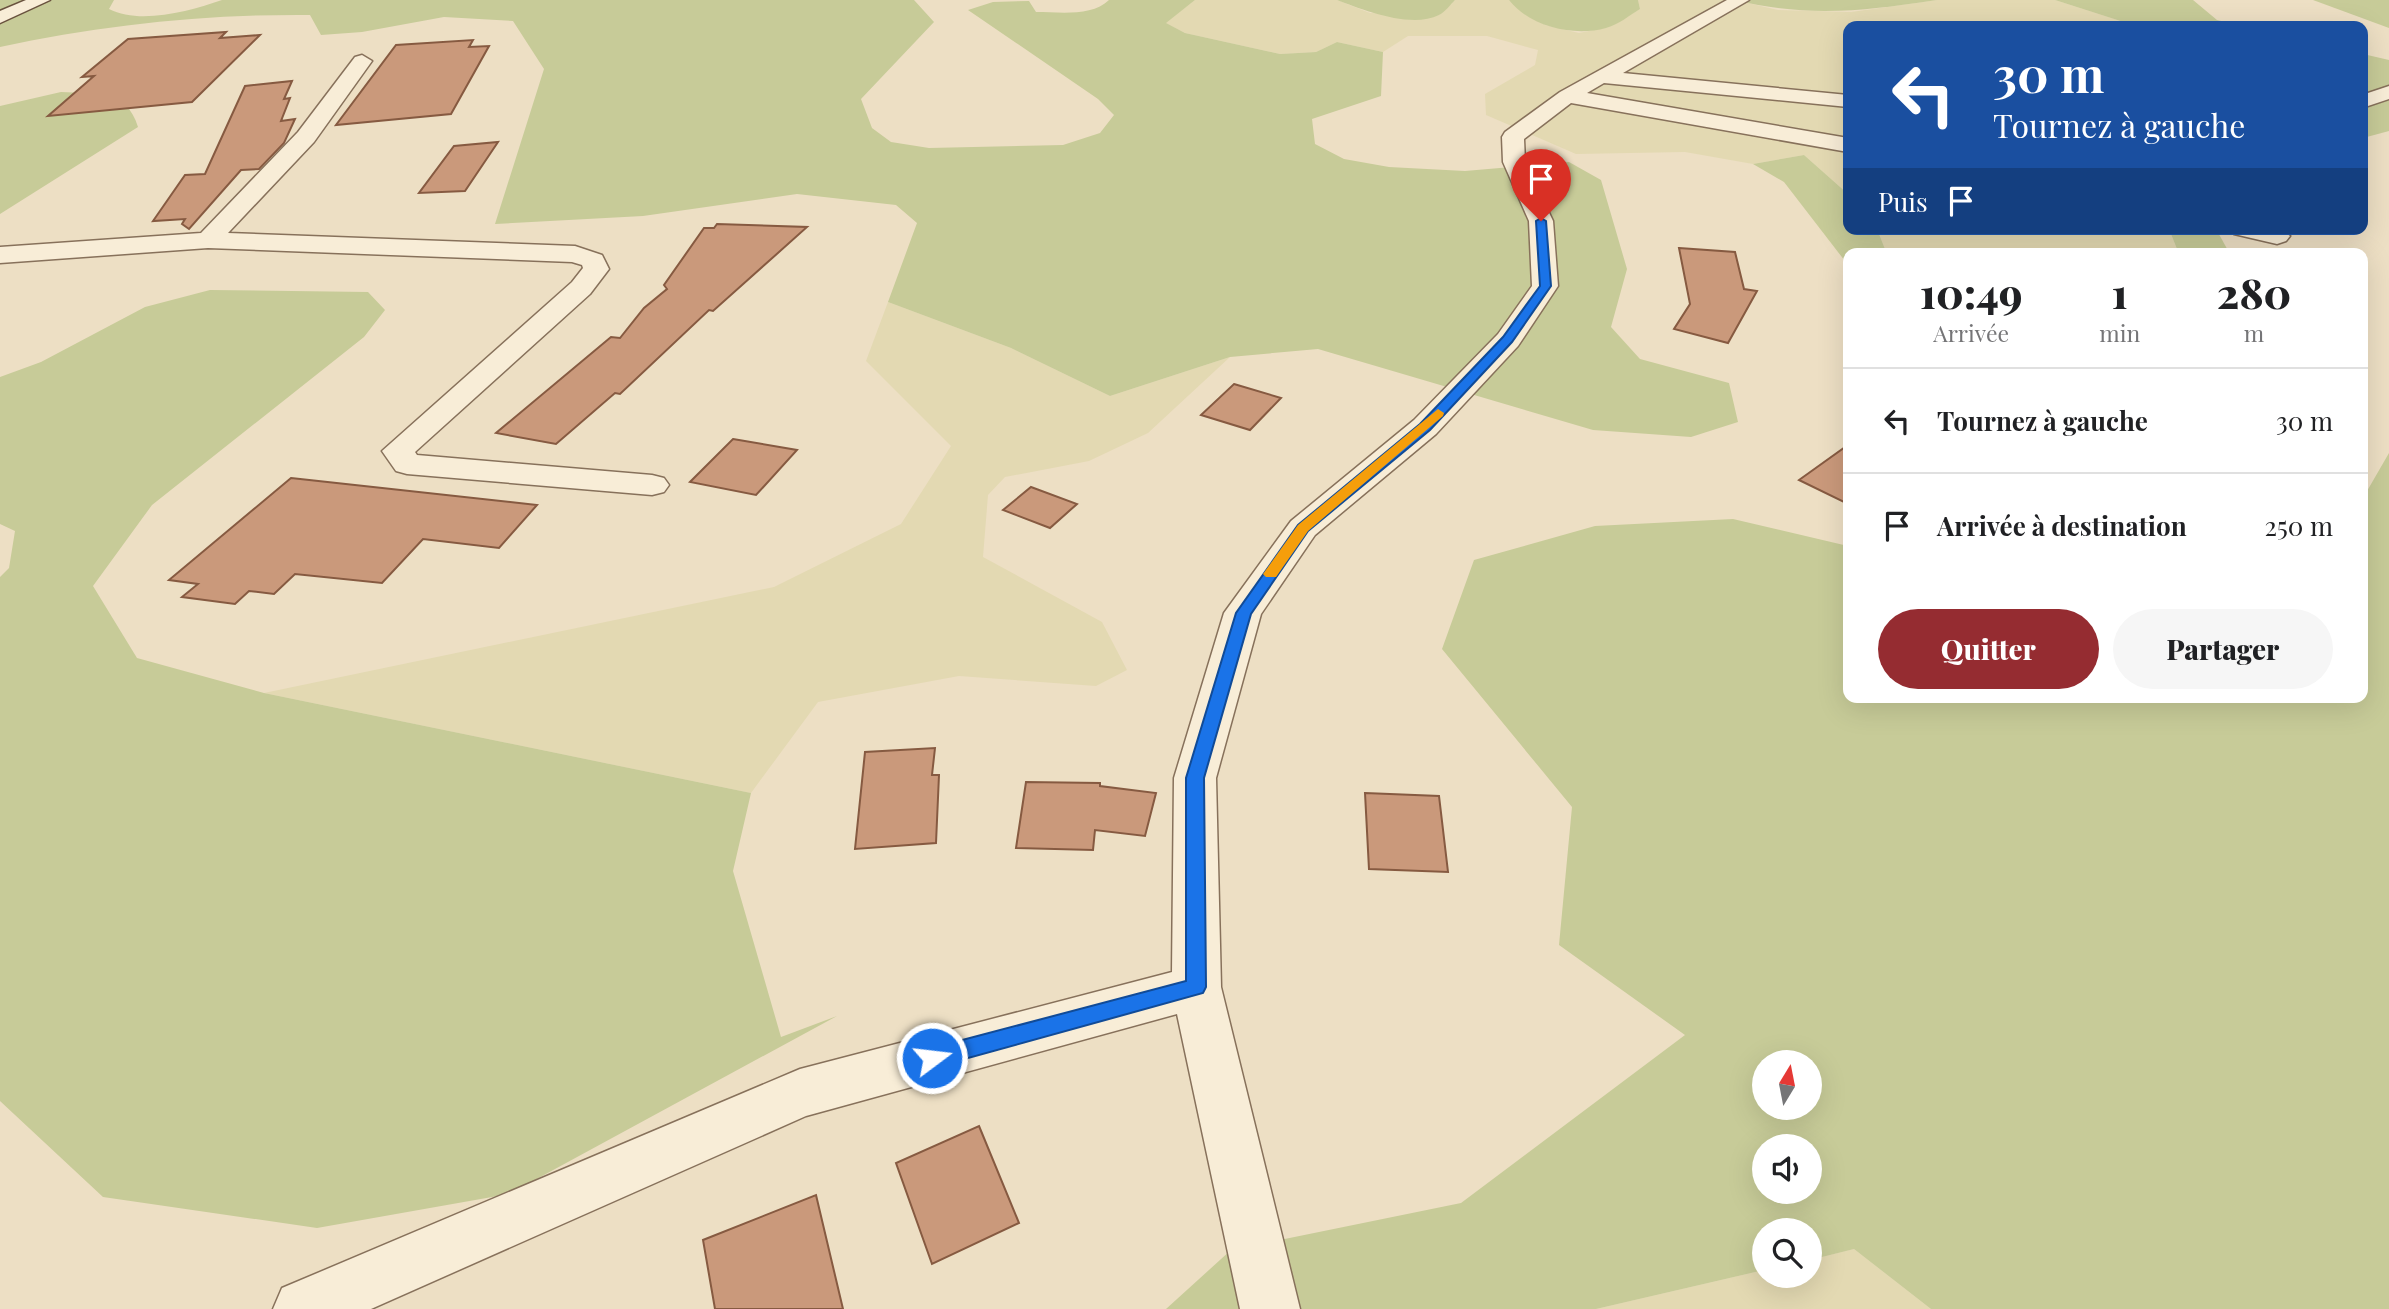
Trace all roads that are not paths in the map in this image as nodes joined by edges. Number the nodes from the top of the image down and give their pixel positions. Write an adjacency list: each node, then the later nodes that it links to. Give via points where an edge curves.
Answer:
1 (41, 0): 3 (street)
2 (1740, 0): 5 (street)
3 (0, 18)
4 (362, 61): 13 (street, via 306,136)
5 (1600, 77): 7 (street); 9 (street)
6 (2389, 92): 8 (street)
7 (1567, 96): 10 (street); 16 (street, via 1513,137 1514,162 1541,221 1545,286 1508,340 1425,427 1303,528 1243,613 1195,778)
8 (2368, 100)
9 (1843, 101)
10 (1843, 144)
11 (2272, 235): 12 (street)
12 (2277, 236)
13 (208, 240): 14 (street); 15 (street, via 575,254 593,260 596,269 581,288 398,451 407,464)
14 (0, 255)
15 (652, 485)
16 (1196, 987): 17 (street, via 800,1093); 18 (street)
17 (303, 1309)
18 (1270, 1309)

